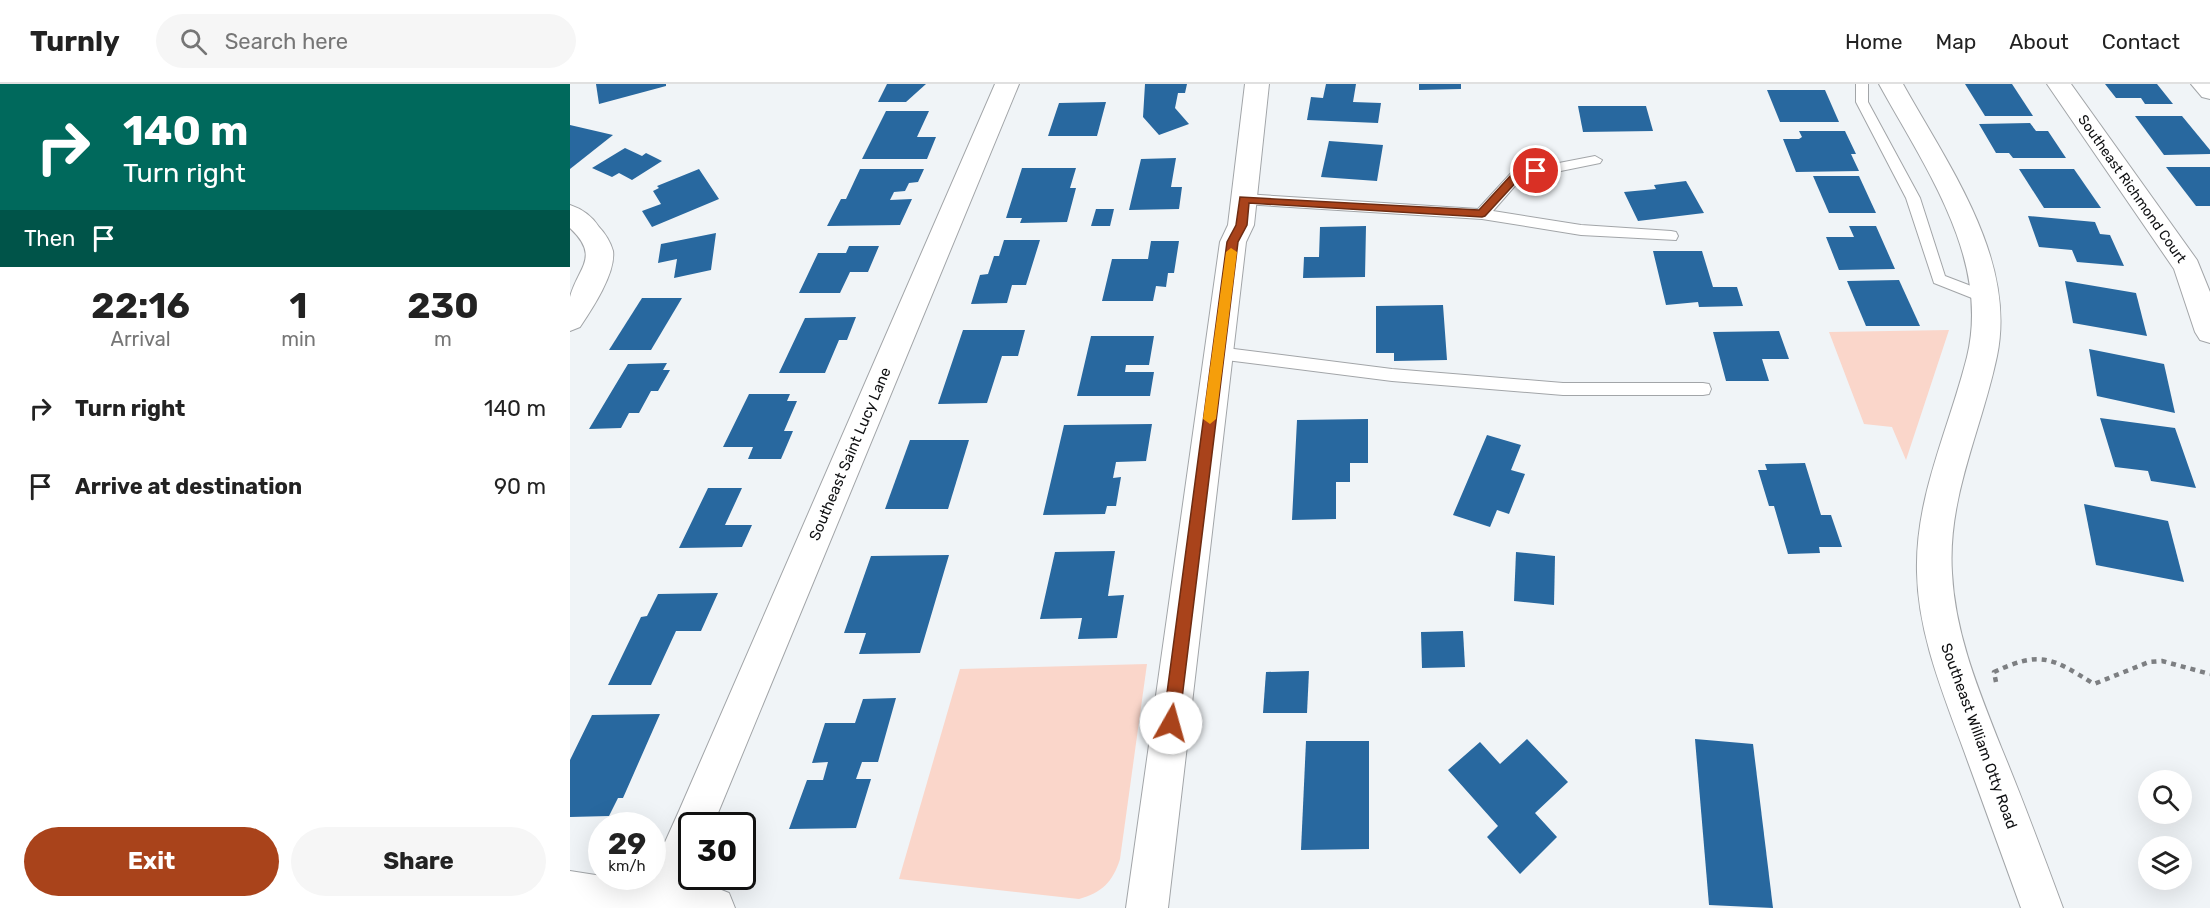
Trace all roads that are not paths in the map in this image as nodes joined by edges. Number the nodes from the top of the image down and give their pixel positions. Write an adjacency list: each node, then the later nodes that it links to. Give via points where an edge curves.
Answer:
1 (1007, 84): 18 (street, Southeast Saint Lucy Lane)
2 (1257, 84): 9 (street)
3 (1862, 84): 13 (lane, via 1862,102 1914,198 1939,279)
4 (1891, 84): 13 (street, Southeast William Otty Road, via 1973,240)
5 (2059, 84): 15 (street, Southeast Richmond Court, via 2187,267)
6 (2203, 84): 7 (street)
7 (2210, 92)
8 (1595, 160): 11 (lane, via 1516,175)
9 (1244, 199): 11 (lane); 16 (street, via 1241,225 1233,242)
10 (570, 214): 14 (street, via 585,224 599,250 595,274)
11 (1482, 214): 12 (lane, via 1581,230)
12 (1671, 236)
13 (1987, 298): 24 (street, Southeast William Otty Road, via 1982,356 1938,507 1935,578 1940,623 1967,709)
14 (570, 320)
15 (2210, 332)
16 (1218, 353): 17 (lane, via 1392,375 1563,389); 23 (street)
17 (1703, 388)
18 (698, 812)
19 (678, 860): 21 (street, Southeast Saint Lucy Lane)
20 (570, 892): 21 (street)
21 (661, 901): 22 (street)
22 (714, 908)
23 (1147, 908)
24 (2042, 908)

